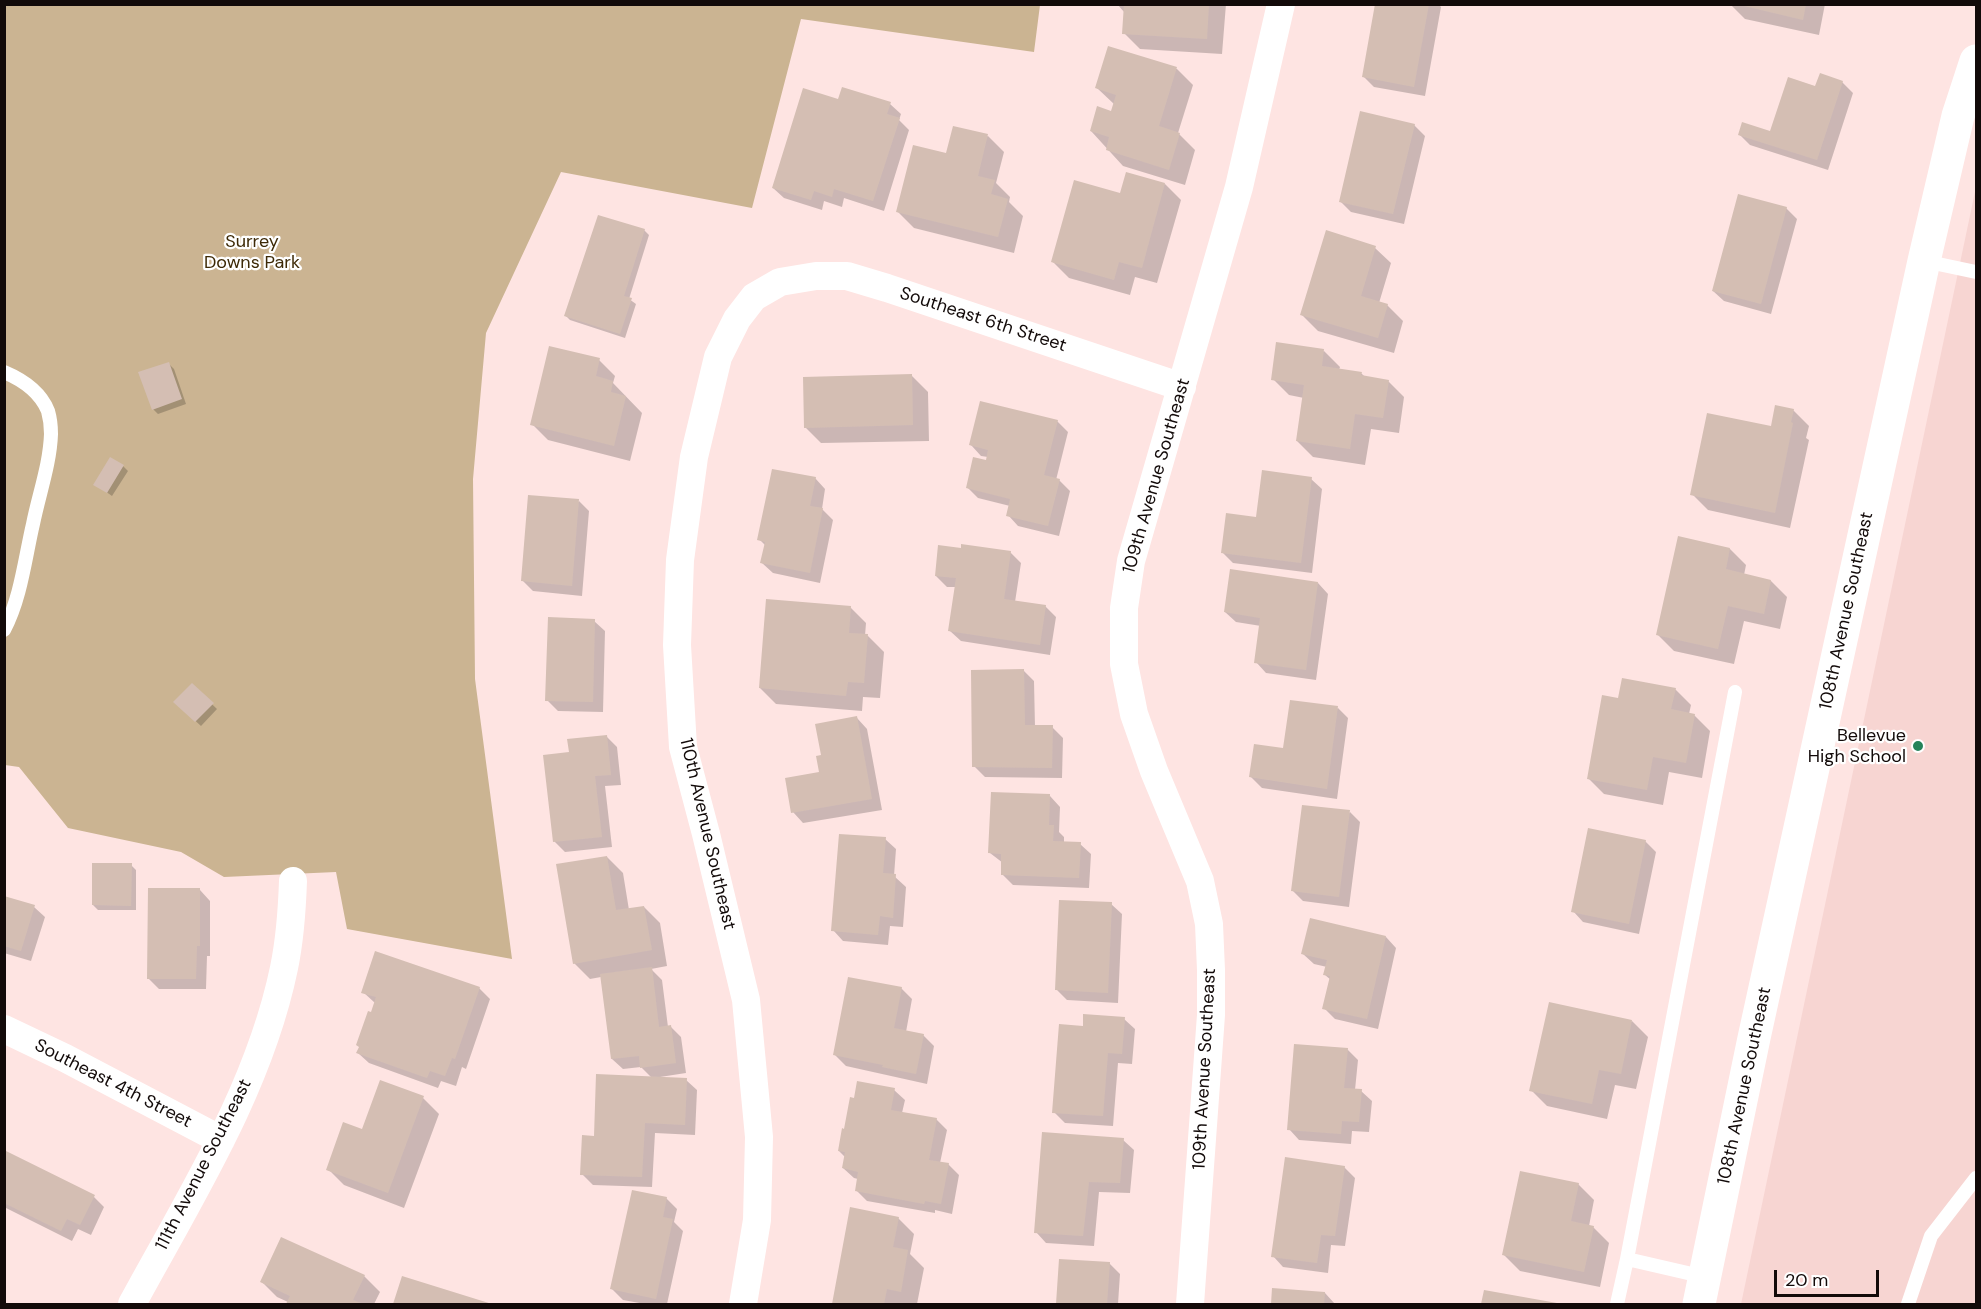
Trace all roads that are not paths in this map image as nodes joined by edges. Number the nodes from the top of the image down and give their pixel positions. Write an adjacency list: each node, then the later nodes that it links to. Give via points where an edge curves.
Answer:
1 (1281, 4): 7 (street, 109th Avenue Southeast, via 1239,187)
2 (1977, 61): 3 (street, 108th Avenue Southeast, via 1958,116)
3 (1924, 261): 4 (lane); 15 (street, 108th Avenue Southeast)
4 (1977, 272)
5 (780, 282): 7 (street, Southeast 6th Street, via 847,276); 17 (street, 110th Avenue Southeast, via 754,297 737,319 718,357 694,457 680,560 677,645 683,747 746,1000 759,1137 757,1220)
6 (4, 372): 8 (lane, via 19,378 41,399 48,411 51,435 15,600)
7 (1182, 387): 18 (street, 109th Avenue Southeast, via 1131,561 1124,608 1124,664 1134,714 1200,881 1209,924 1211,1015)
8 (4, 630)
9 (1735, 692): 14 (lane)
10 (293, 881): 12 (street, 111th Avenue Southeast, via 285,967 273,1014)
11 (4, 1029): 12 (street, Southeast 4th Street)
12 (221, 1140): 16 (street, 111th Avenue Southeast)
13 (1977, 1178): 20 (lane, via 1931,1236)
14 (1627, 1259): 15 (lane); 19 (lane)
15 (1702, 1291)
16 (132, 1305)
17 (743, 1305)
18 (1190, 1305)
19 (1617, 1305)
20 (1908, 1305)

